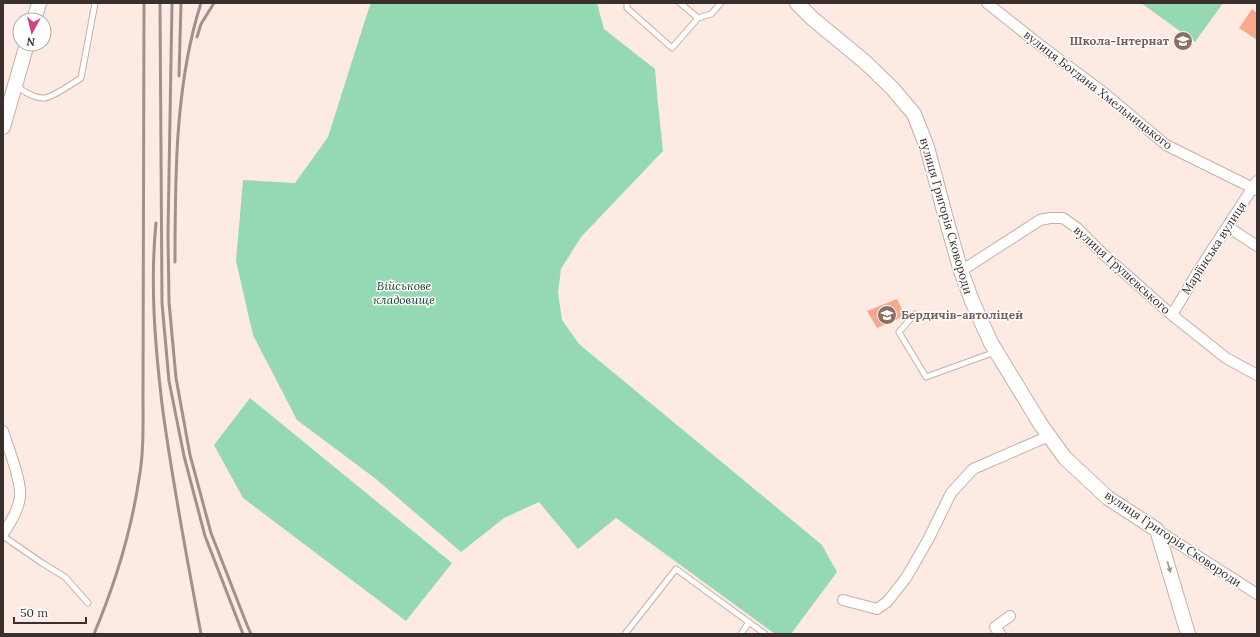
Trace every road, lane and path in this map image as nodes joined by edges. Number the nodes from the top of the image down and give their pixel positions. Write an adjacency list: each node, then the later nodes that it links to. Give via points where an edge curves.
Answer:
1 (94, 3): 9 (lane, via 81,78 46,98 31,95)
2 (627, 3): 7 (lane, via 627,8 672,48)
3 (680, 3): 7 (lane)
4 (721, 3): 7 (lane, via 711,14)
5 (797, 3): 14 (main road, вулиця Григорія Сковороди, via 865,62 914,114 927,147)
6 (987, 3): 11 (street, вулиця Богдана Хмельницького, via 1103,92 1166,145)
7 (698, 18)
8 (25, 52): 9 (main road)
9 (15, 86): 10 (main road)
10 (3, 126)
11 (1256, 187): 12 (street, Маріїнська вулиця)
12 (1228, 227): 13 (street); 16 (street, Маріїнська вулиця)
13 (1257, 246)
14 (961, 271): 16 (street, вулиця Грушевського, via 1040,220 1063,218); 17 (main road, вулиця Григорія Сковороди)
15 (915, 314): 17 (lane, via 899,332 926,377)
16 (1172, 315): 18 (street, вулиця Грушевського, via 1226,358)
17 (996, 351): 20 (main road, вулиця Григорія Сковороди)
18 (1257, 376)
19 (3, 431): 22 (street, via 18,479 20,496 13,519)
20 (1049, 436): 21 (main road, вулиця Григорія Сковороди, via 1065,458 1108,498); 24 (street, via 973,469 951,493 906,578 886,602 877,609)
21 (1157, 530): 23 (street, вулиця Григорія Сковороди); 32 (main road, one-way to 32)
22 (3, 535): 25 (lane, via 65,577)
23 (1257, 594)
24 (843, 600)
25 (88, 603)
26 (1010, 616): 31 (street, via 995,626)
27 (749, 622): 28 (lane, via 676,569); 29 (lane); 30 (lane)
28 (625, 634)
29 (741, 634)
30 (765, 634)
31 (1000, 634)
32 (1188, 634)

